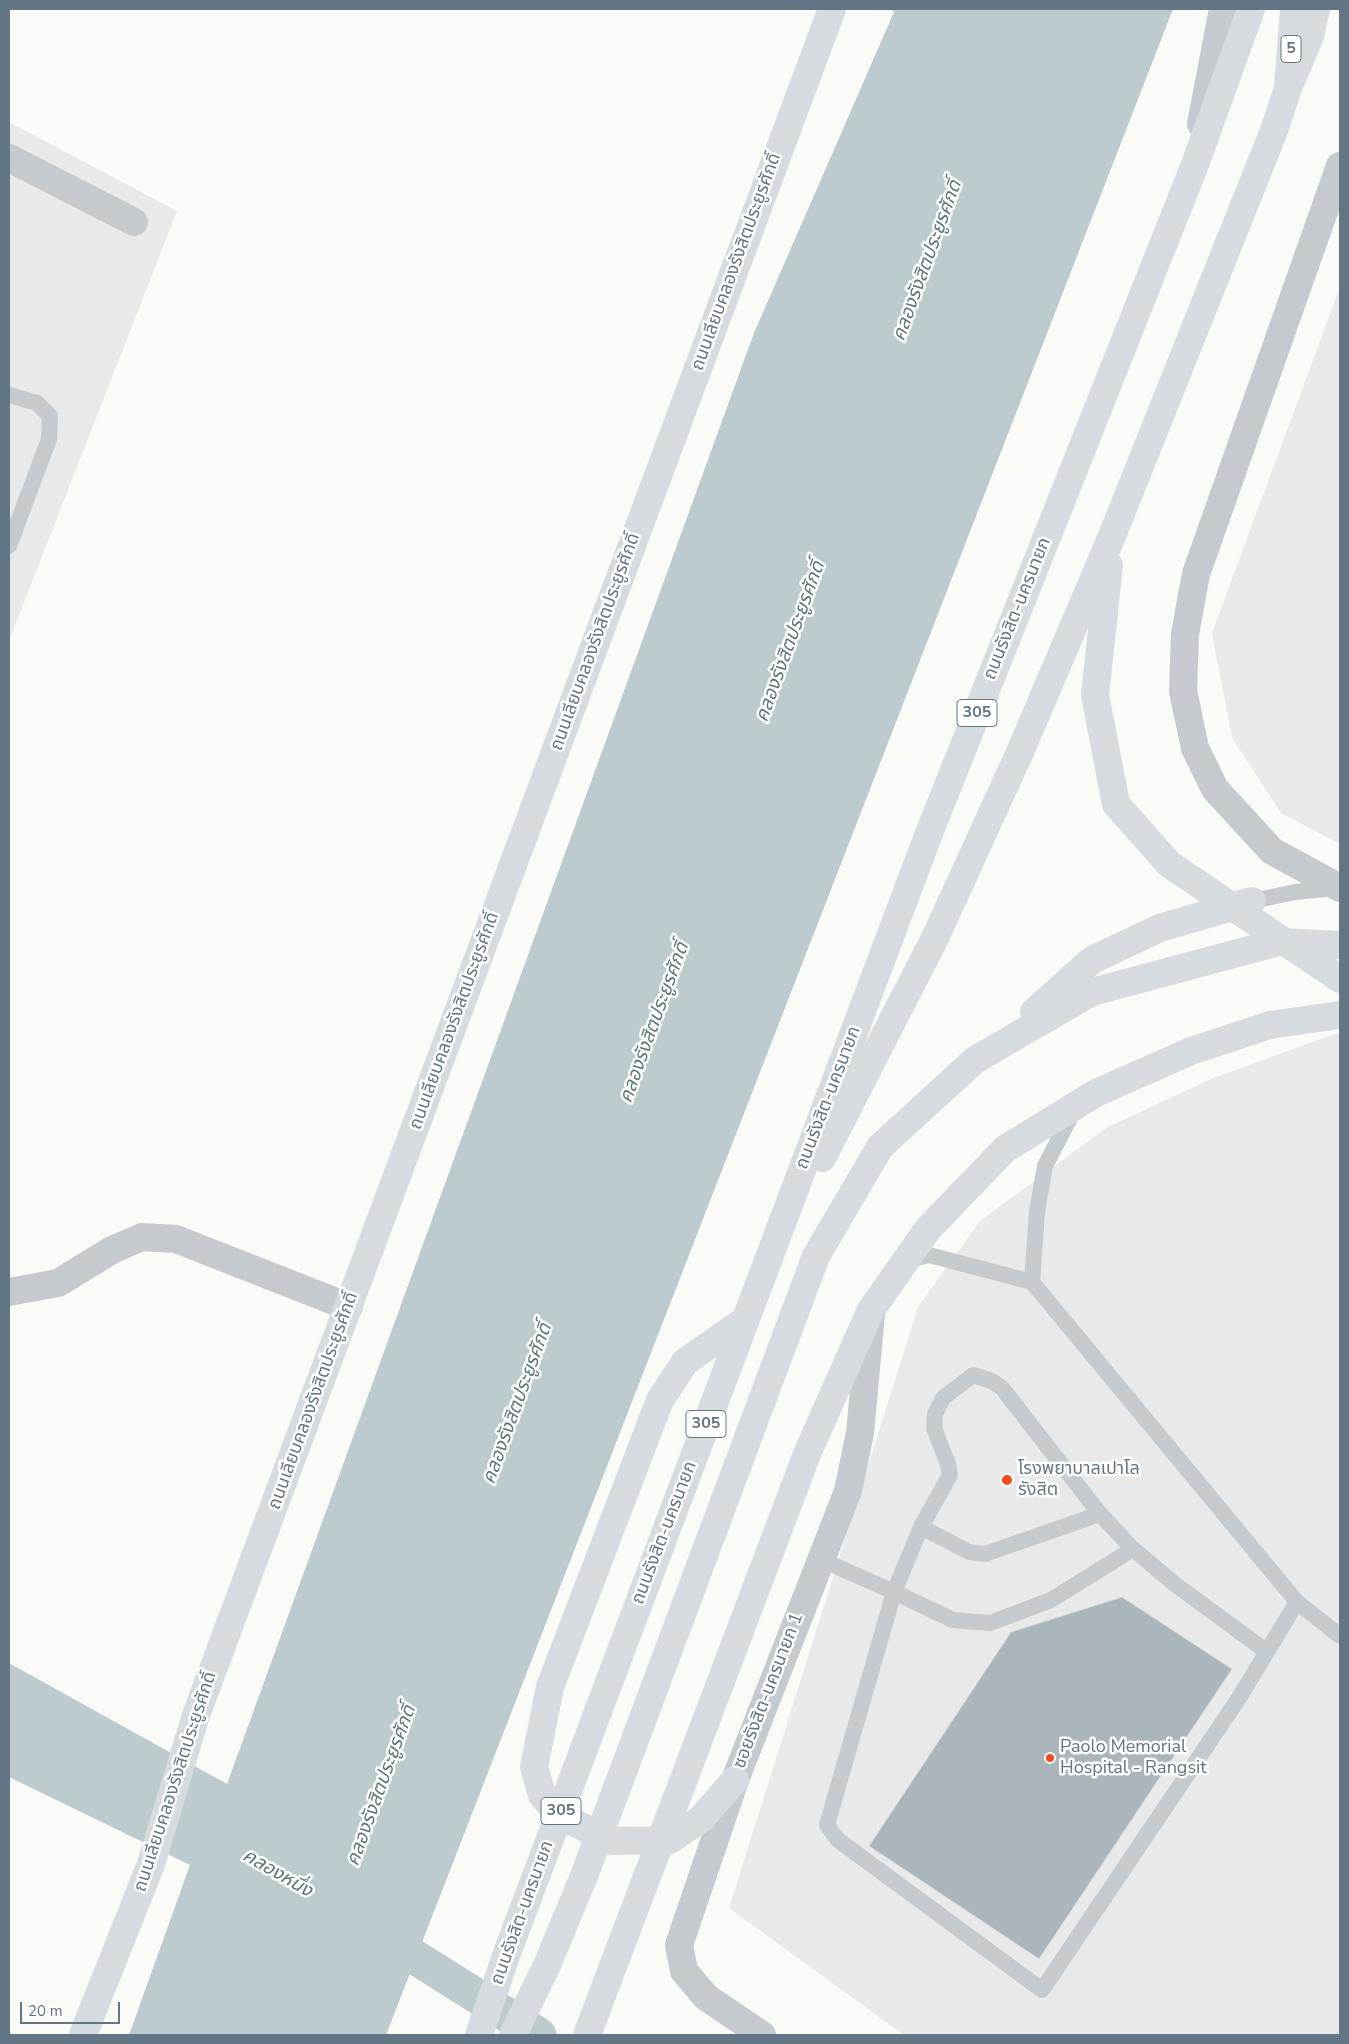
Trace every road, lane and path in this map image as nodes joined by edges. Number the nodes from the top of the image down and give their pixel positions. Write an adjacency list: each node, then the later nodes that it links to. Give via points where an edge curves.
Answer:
1 (832, 9): 25 (main road, ถนนเลียบคลองรังสิตประยูรศักดิ์)
2 (1222, 9): 8 (street)
3 (1251, 9): 8 (main road, ถนนรังสิต-นครนายก)
4 (1294, 9): 6 (main road, 5)
5 (1316, 9): 6 (main road, via 1310,36)
6 (1288, 88): 12 (main road, via 1275,128)
7 (9, 158): 10 (street)
8 (1194, 167): 21 (main road, ถนนรังสิต-นครนายก / 305, via 928,836)
9 (1337, 183): 14 (street, via 1196,574 1185,634 1183,691 1194,748 1215,789 1272,851)
10 (134, 222)
11 (9, 395): 13 (lane, via 38,404 50,416 49,439)
12 (1112, 536): 17 (main road, via 1094,695 1116,804 1169,864); 21 (main road, via 1020,752 935,938)
13 (9, 546)
14 (1340, 888): 15 (lane, via 1294,892)
15 (1252, 901): 19 (main road, via 1160,928 1092,960)
16 (1340, 945): 19 (main road, via 1279,942 1092,992)
17 (1340, 979)
18 (1340, 1015): 20 (main road, via 1270,1025 1190,1051)
19 (992, 1049): 39 (main road, via 975,1060 880,1147 816,1256 584,1876 547,1965)
20 (1077, 1104): 22 (main road, via 1005,1149 928,1229); 23 (lane, via 1045,1166 1037,1212)
21 (768, 1261): 27 (main road, ถนนรังสิต-นครนายก / 305)
22 (905, 1261): 23 (lane, via 929,1255); 26 (main road)
23 (1032, 1282): 33 (lane)
24 (9, 1292): 25 (street, via 58,1283 112,1250 142,1238 176,1239)
25 (349, 1307): 37 (main road, ถนนเลียบคลองรังสิตประยูรศักดิ์, via 196,1715 151,1864)
26 (871, 1310): 31 (street, ซอยรังสิต-นครนายก 1, via 860,1433 848,1491); 40 (main road, via 807,1454)
27 (744, 1322): 36 (main road, via 685,1362 660,1400 550,1687 534,1767 542,1795 560,1816 612,1841 670,1840 701,1819); 38 (main road, ถนนรังสิต-นครนายก / 305)
28 (1100, 1514): 29 (lane, via 985,1554 969,1552); 29 (lane, via 1002,1388 973,1375 943,1398 935,1414 934,1428 950,1474); 30 (lane)
29 (921, 1527): 32 (lane)
30 (1133, 1549): 32 (lane, via 1051,1600 990,1623 953,1620); 35 (lane)
31 (820, 1559): 32 (lane); 36 (street, ซอยรังสิต-นครนายก 1)
32 (894, 1592): 35 (lane, via 827,1825 838,1840 1042,1990 1239,1698)
33 (1297, 1602): 34 (lane); 35 (lane)
34 (1340, 1636)
35 (1266, 1651)
36 (735, 1780): 41 (street, ซอยรังสิต-นครนายก 1, via 679,1945 684,1972 706,1997)
37 (83, 2035)
38 (479, 2035)
39 (513, 2035)
40 (588, 2035)
41 (762, 2035)

